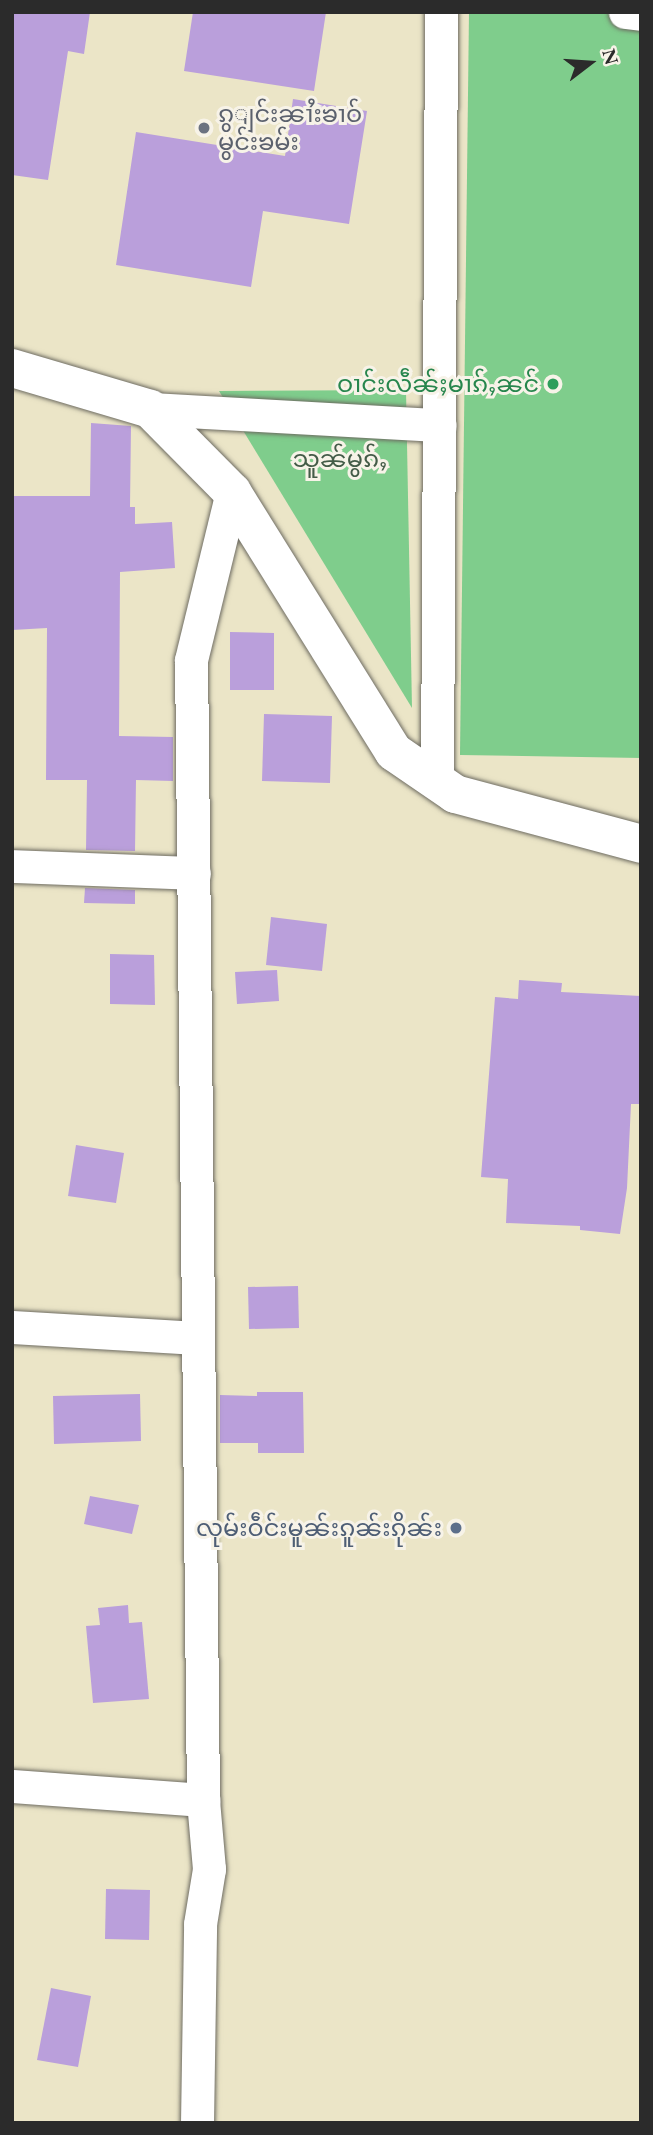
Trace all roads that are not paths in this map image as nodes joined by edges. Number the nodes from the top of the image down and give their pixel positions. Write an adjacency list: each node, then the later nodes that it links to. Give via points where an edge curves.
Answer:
1 (441, 12): 6 (street)
2 (625, 12): 3 (street)
3 (641, 14)
4 (12, 369): 5 (main road)
5 (150, 409): 6 (street); 7 (main road)
6 (440, 425): 8 (street)
7 (232, 492): 8 (main road, via 394,752); 11 (street, via 191,660)
8 (437, 782): 9 (main road, via 456,794)
9 (641, 844)
10 (12, 866): 11 (street)
11 (194, 873): 13 (street)
12 (12, 1327): 13 (street)
13 (198, 1338): 15 (street)
14 (12, 1786): 15 (street)
15 (204, 1800): 16 (street, via 209,1869 200,1924)
16 (197, 2123)

